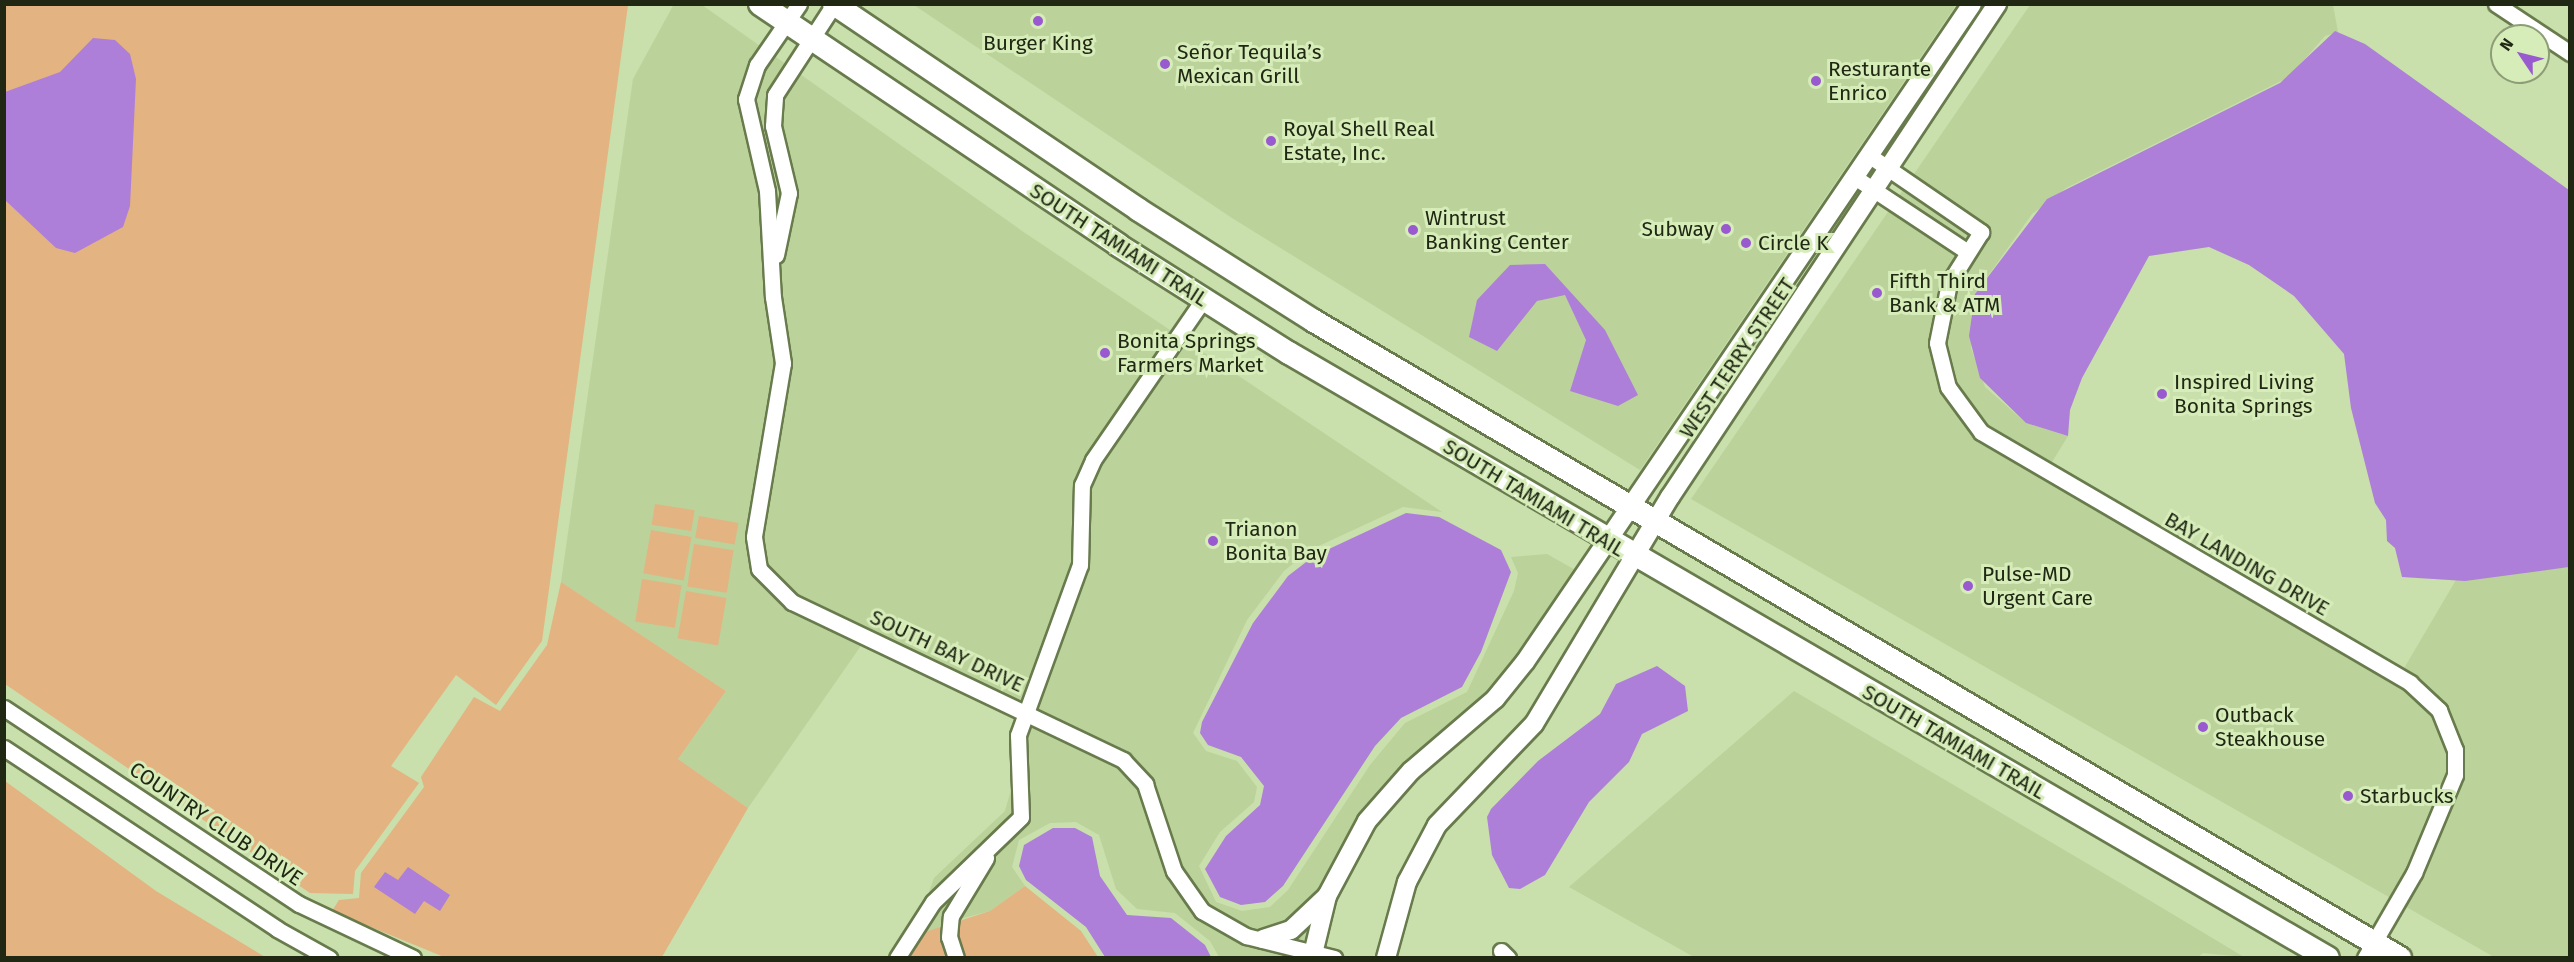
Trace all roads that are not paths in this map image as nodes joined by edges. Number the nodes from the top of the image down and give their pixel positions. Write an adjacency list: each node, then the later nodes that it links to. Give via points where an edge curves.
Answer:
1 (760, 4): 6 (main road, SOUTH TAMIAMI TRAIL)
2 (834, 4): 7 (street, SOUTH BAY DRIVE); 16 (main road, SOUTH TAMIAMI TRAIL, via 1224,265)
3 (1972, 4): 9 (street, WEST TERRY STREET)
4 (1997, 4): 10 (street, WEST TERRY STREET)
5 (2496, 4): 8 (street)
6 (793, 13): 7 (main road, SOUTH TAMIAMI TRAIL); 14 (street, SOUTH BAY DRIVE, via 757,65 746,99 746,117 767,191)
7 (811, 39): 14 (street, SOUTH BAY DRIVE, via 781,80 772,110 789,193); 15 (main road, SOUTH TAMIAMI TRAIL)
8 (2570, 53)
9 (1870, 156): 10 (street, BAY LANDING DRIVE); 11 (street, WEST TERRY STREET)
10 (1890, 170): 12 (street, WEST TERRY STREET); 13 (street, BAY LANDING DRIVE, via 1981,232)
11 (1856, 178): 12 (street); 16 (street, WEST TERRY STREET)
12 (1876, 191): 13 (street); 17 (street, WEST TERRY STREET)
13 (1968, 252): 26 (street, BAY LANDING DRIVE, via 1943,300 1937,343 1948,387 1981,432 2410,683 2428,697 2449,726 2455,775 2445,808)
14 (774, 261): 21 (street, SOUTH BAY DRIVE, via 773,297 783,363 754,537 759,569 792,602)
15 (1203, 300): 18 (main road, SOUTH TAMIAMI TRAIL); 21 (street, via 1093,460 1082,485 1080,565)
16 (1632, 508): 17 (main road, SOUTH TAMIAMI TRAIL); 18 (street, WEST TERRY STREET)
17 (1655, 521): 19 (street, WEST TERRY STREET); 26 (main road, SOUTH TAMIAMI TRAIL)
18 (1607, 542): 19 (main road, SOUTH TAMIAMI TRAIL); 24 (street, WEST TERRY STREET, via 1501,693 1411,771 1367,821)
19 (1632, 556): 33 (street, WEST TERRY STREET, via 1534,724 1437,825 1407,882); 34 (main road, SOUTH TAMIAMI TRAIL)
20 (4, 708): 29 (street, COUNTRY CLUB DRIVE, via 299,904)
21 (1025, 711): 23 (street, via 1016,761 1021,817); 25 (street, SOUTH BAY DRIVE, via 1135,771 1153,799 1168,856 1190,898 1216,921)
22 (4, 747): 28 (street, via 277,929)
23 (989, 852): 30 (street, via 933,902); 31 (street, via 951,916 949,937)
24 (1327, 896): 25 (street, via 1291,930); 27 (street)
25 (1263, 939): 27 (street, SOUTH BAY DRIVE)
26 (2370, 950): 35 (main road, SOUTH TAMIAMI TRAIL)
27 (1312, 955): 32 (street, SOUTH BAY DRIVE)
28 (329, 957)
29 (413, 957)
30 (897, 957)
31 (956, 957)
32 (1334, 957)
33 (1386, 957)
34 (2328, 957)
35 (2400, 957)

